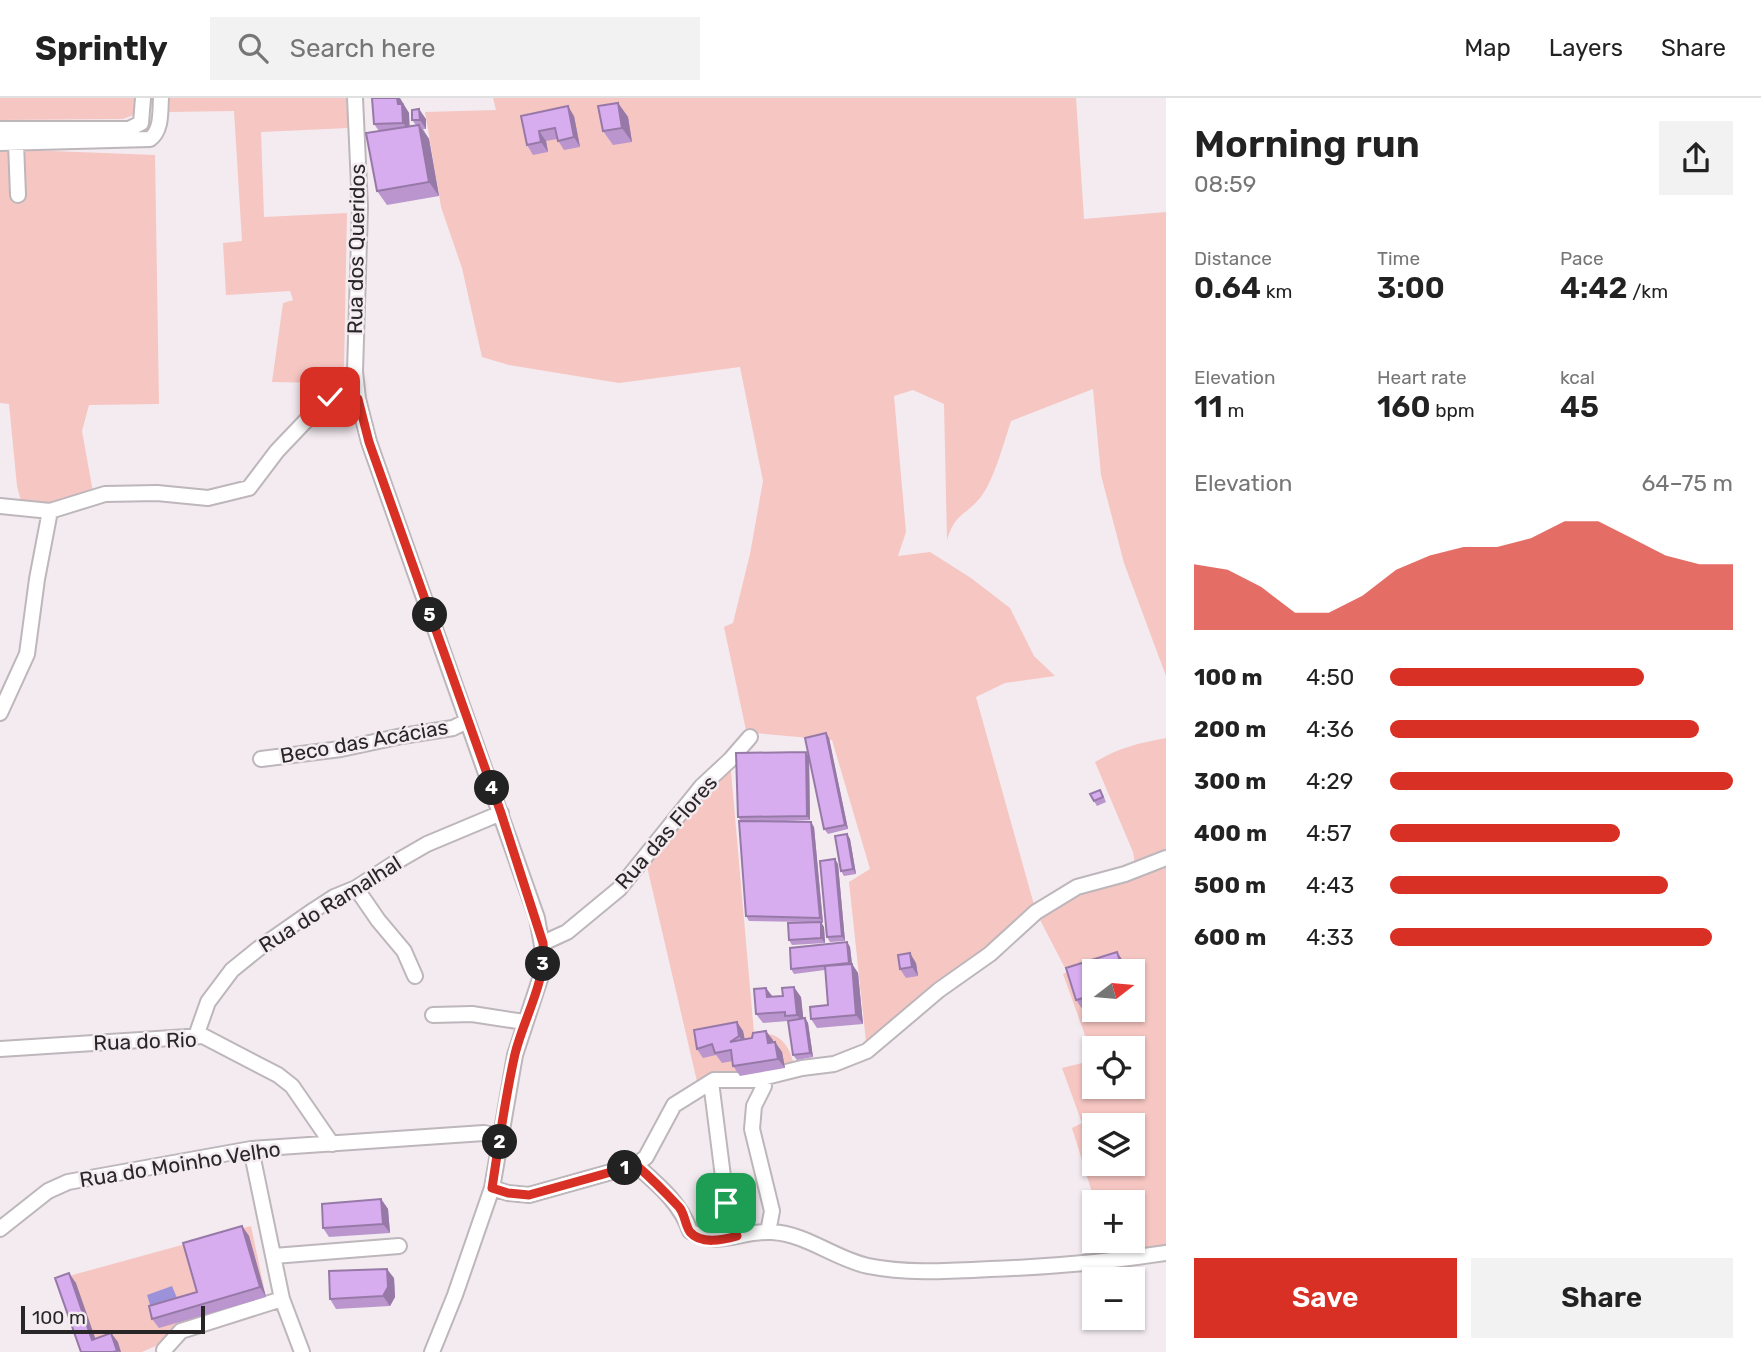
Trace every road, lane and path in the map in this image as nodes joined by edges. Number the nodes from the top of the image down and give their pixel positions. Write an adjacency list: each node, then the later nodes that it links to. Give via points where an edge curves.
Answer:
1 (144, 98): 4 (street, via 141,122 129,129)
2 (161, 98): 6 (street, via 159,125 149,139)
3 (355, 98): 8 (street, Rua dos Queridos, via 360,206 354,348)
4 (0, 129)
5 (0, 143): 6 (street)
6 (16, 143): 7 (street)
7 (18, 195)
8 (357, 391): 10 (street, via 330,397 277,451 249,488 208,498 105,494); 12 (street, Rua dos Queridos, via 369,442)
9 (0, 506): 10 (street)
10 (50, 511): 11 (street, via 27,654)
11 (0, 713)
12 (467, 721): 14 (street, Beco das Acácias, via 453,728 341,749); 15 (street, Rua dos Queridos)
13 (750, 737): 18 (street, Rua das Flores, via 702,786 619,889 567,932)
14 (261, 759)
15 (501, 813): 17 (street, Rua do Ramalhal, via 427,844); 18 (street, Rua dos Queridos)
16 (1166, 858): 24 (street, via 1077,887 1036,912 867,1051 834,1064)
17 (356, 888): 19 (street, via 404,951); 22 (street, Rua do Ramalhal, via 314,909 232,970 208,1002)
18 (543, 943): 21 (street, via 541,976)
19 (415, 976)
20 (433, 1015): 21 (street, via 472,1014)
21 (524, 1022): 26 (street)
22 (196, 1036): 23 (street, Rua do Rio); 27 (street, Rua do Rio, via 292,1086)
23 (0, 1049)
24 (763, 1077): 25 (street); 32 (street, via 752,1129 772,1211)
25 (710, 1083): 29 (street, via 674,1105 646,1157); 33 (street, via 727,1208)
26 (501, 1136): 27 (street, Rua do Moinho Velho, via 484,1133); 30 (street)
27 (332, 1144): 28 (street, Rua do Moinho Velho)
28 (251, 1149): 31 (street, Rua do Moinho Velho, via 68,1182 48,1191); 36 (street)
29 (636, 1165): 30 (street, via 529,1195); 33 (street, via 684,1213 690,1231 702,1239 722,1241)
30 (492, 1188): 40 (street)
31 (0, 1229)
32 (768, 1232): 33 (street); 35 (street, via 811,1242 865,1265 905,1270 1023,1268)
33 (737, 1236)
34 (399, 1246): 36 (street)
35 (1166, 1253)
36 (274, 1256): 37 (street)
37 (282, 1299): 38 (street, via 181,1331); 39 (street)
38 (164, 1350)
39 (302, 1352)
40 (432, 1352)

